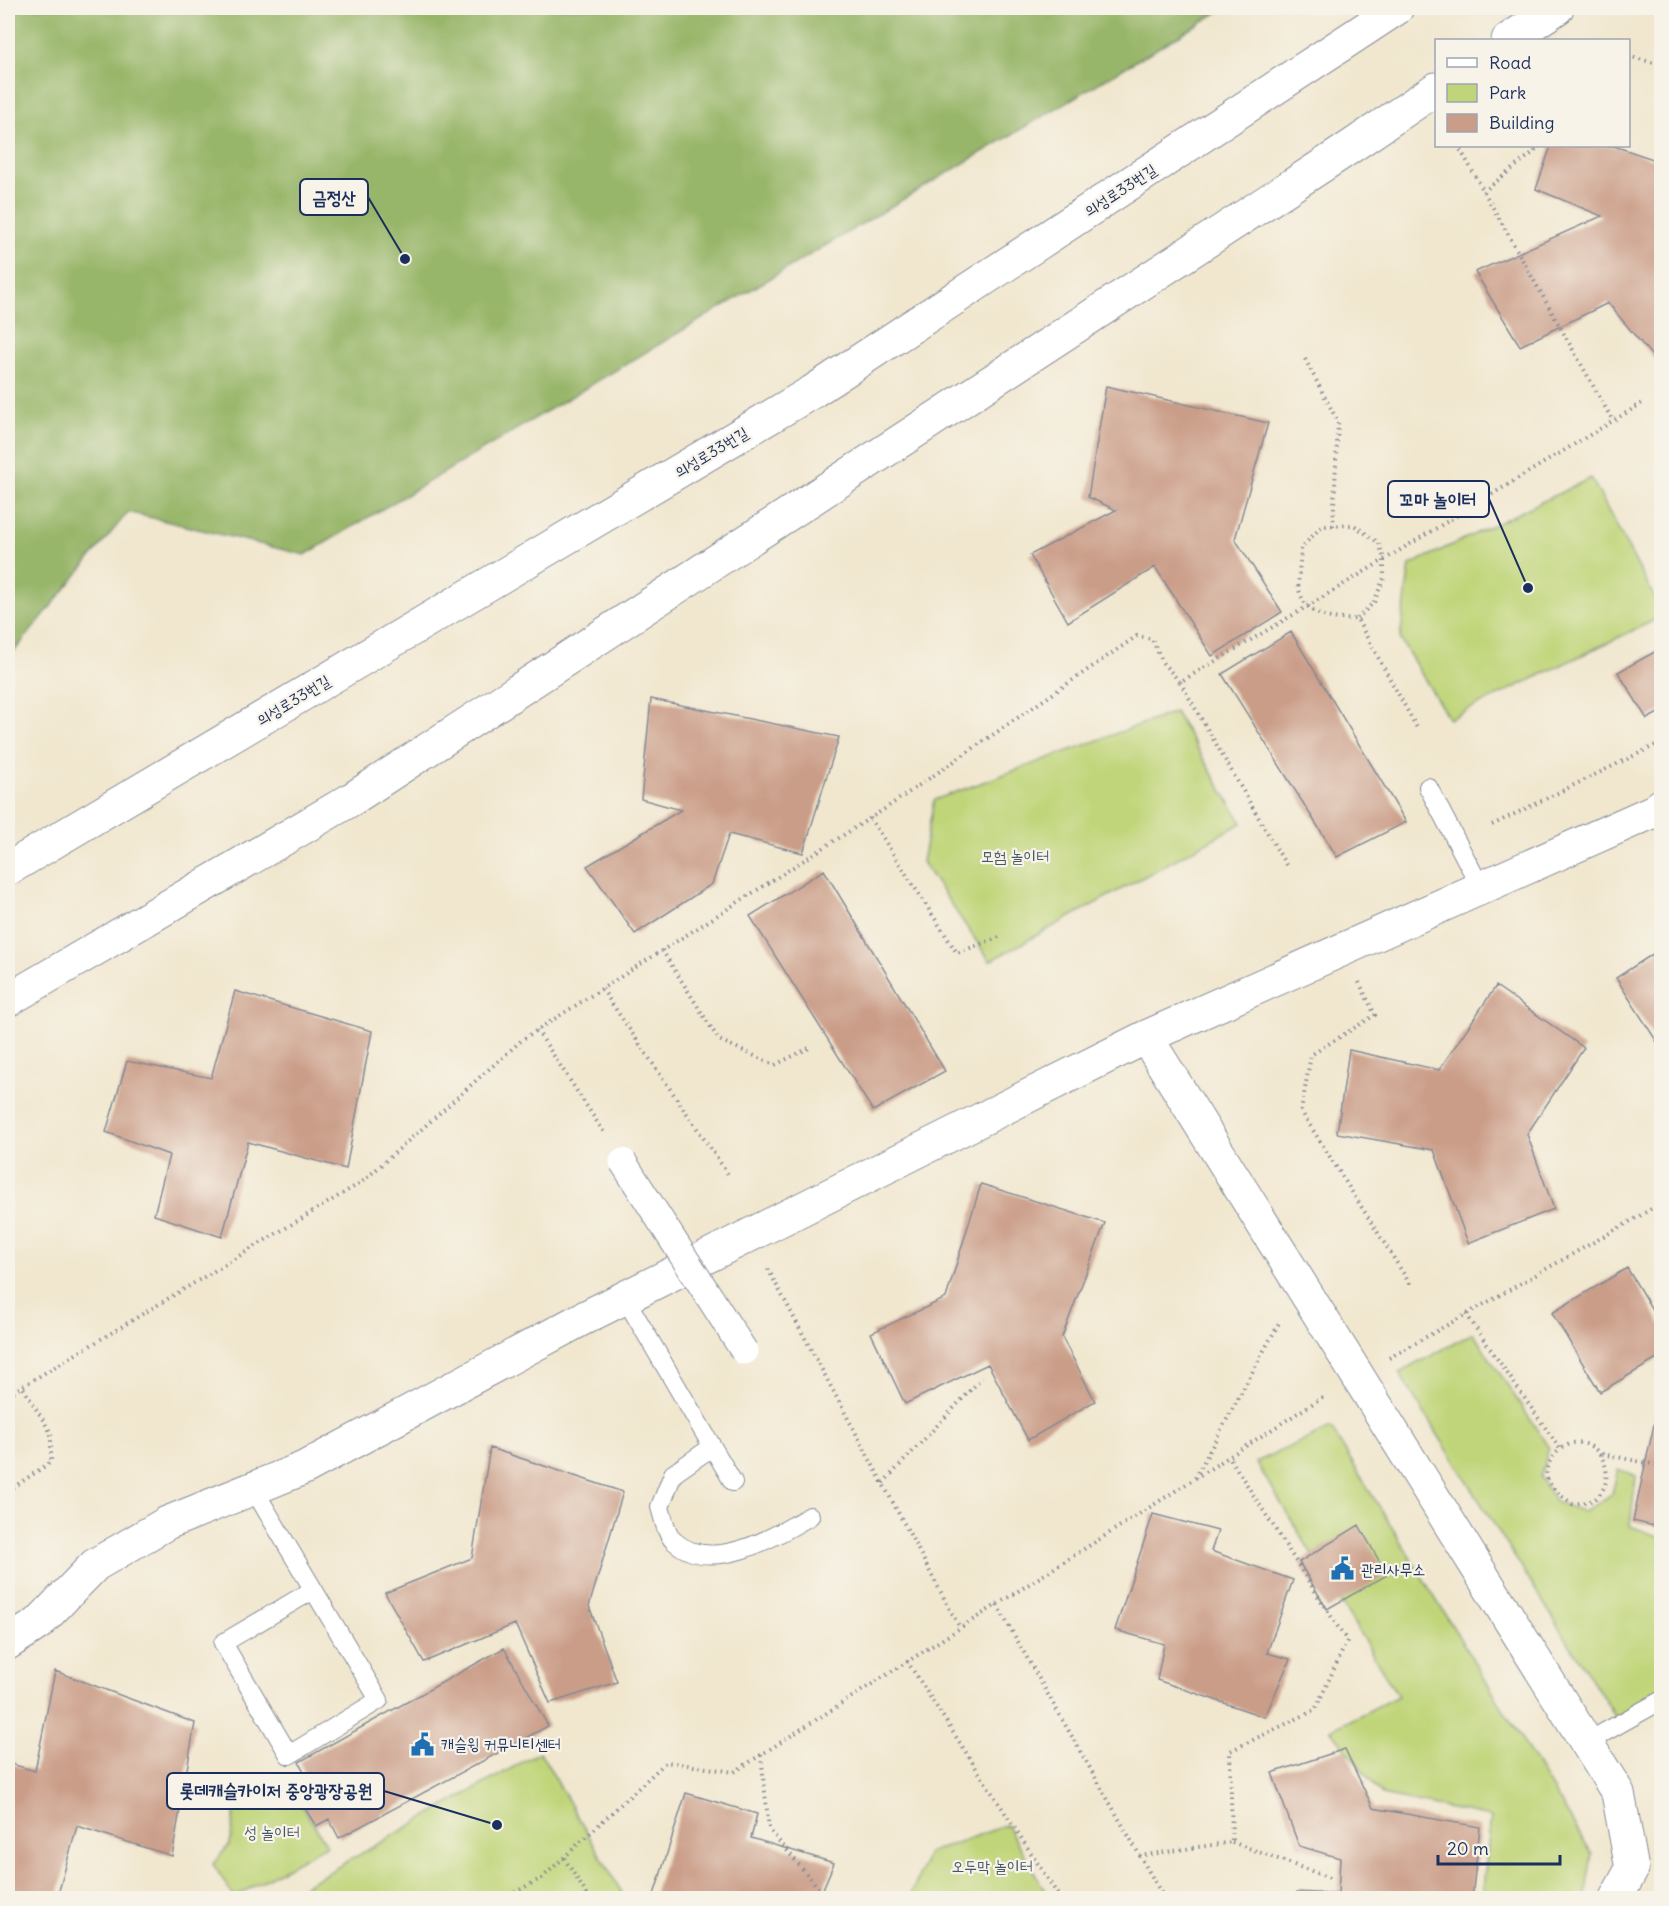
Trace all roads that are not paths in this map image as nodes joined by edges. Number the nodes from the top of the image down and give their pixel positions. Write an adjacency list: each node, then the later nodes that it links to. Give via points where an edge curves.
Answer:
1 (1397, 8): 7 (street, 의성로33번길, via 812,392)
2 (1557, 8): 3 (street)
3 (1510, 39)
4 (1435, 90): 9 (street, via 352,799)
5 (1428, 787): 8 (lane)
6 (1662, 805): 8 (street)
7 (8, 869)
8 (1481, 888): 10 (street)
9 (8, 1000)
10 (1146, 1037): 12 (street); 21 (street)
11 (623, 1162): 13 (street, bridge)
12 (625, 1298): 14 (lane); 16 (street, via 304,1468)
13 (744, 1350)
14 (712, 1447): 15 (lane); 17 (lane, via 673,1474 660,1507 672,1540 692,1553 727,1555 778,1535)
15 (733, 1482)
16 (253, 1488): 18 (lane); 19 (street, via 167,1523 95,1565 39,1623)
17 (810, 1516)
18 (314, 1590): 18 (lane, via 379,1700 289,1755 223,1642)
19 (8, 1643)
20 (1662, 1700): 21 (lane)
21 (1587, 1742): 22 (street, via 1618,1793 1632,1869)
22 (1616, 1899)

